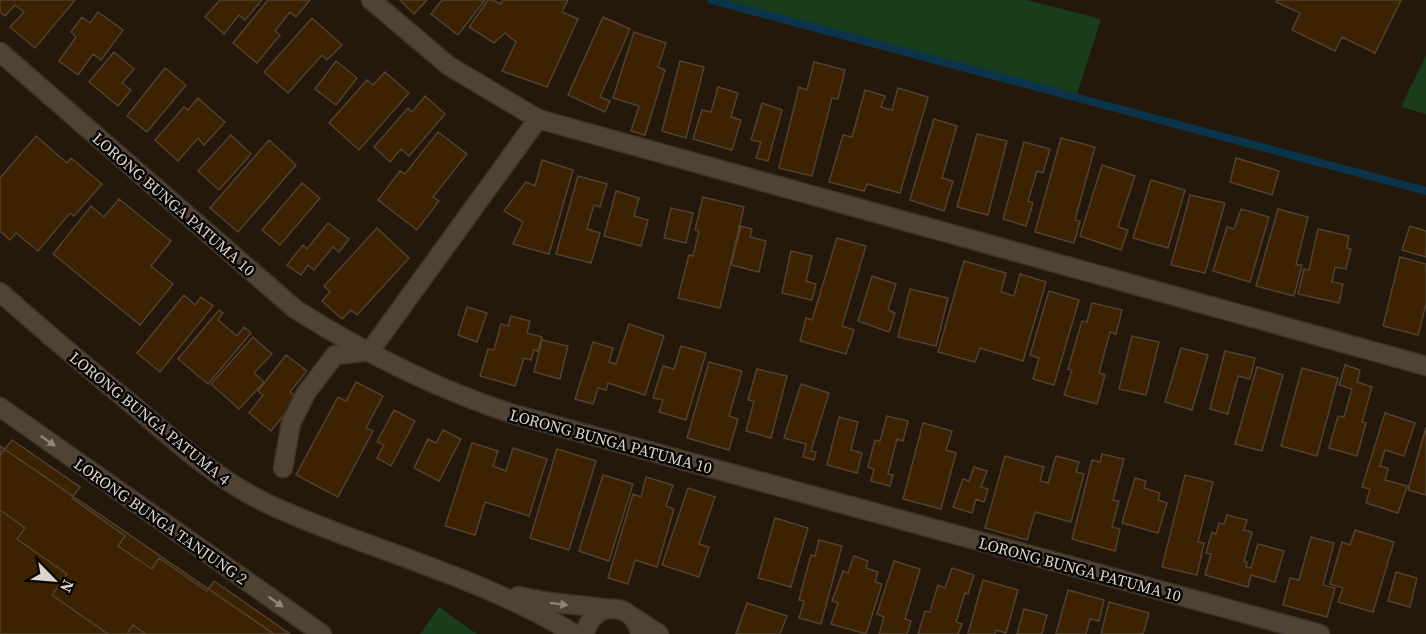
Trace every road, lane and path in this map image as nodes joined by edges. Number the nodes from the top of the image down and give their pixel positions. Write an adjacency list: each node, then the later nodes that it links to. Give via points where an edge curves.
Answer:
1 (371, 0): 3 (street, via 449,66)
2 (0, 52): 5 (street, LORONG BUNGA PATUMA 10, via 295,309)
3 (538, 119): 5 (street); 6 (street)
4 (0, 292): 9 (street, LORONG BUNGA PATUMA 4, via 187,452 238,488 290,514)
5 (370, 351): 8 (street, via 335,356 306,393 291,423); 17 (street, LORONG BUNGA PATUMA 10, via 435,385 513,414)
6 (1426, 366)
7 (0, 407): 12 (street, LORONG BUNGA TANJUNG 2, one-way to 12)
8 (283, 468)
9 (482, 586): 10 (street, one-way to 10, via 549,602); 13 (street)
10 (611, 609): 11 (street); 14 (street, via 596,614)
11 (632, 616): 15 (street); 16 (street)
12 (321, 634)
13 (575, 634)
14 (585, 634)
15 (640, 634)
16 (658, 634)
17 (1320, 634)

